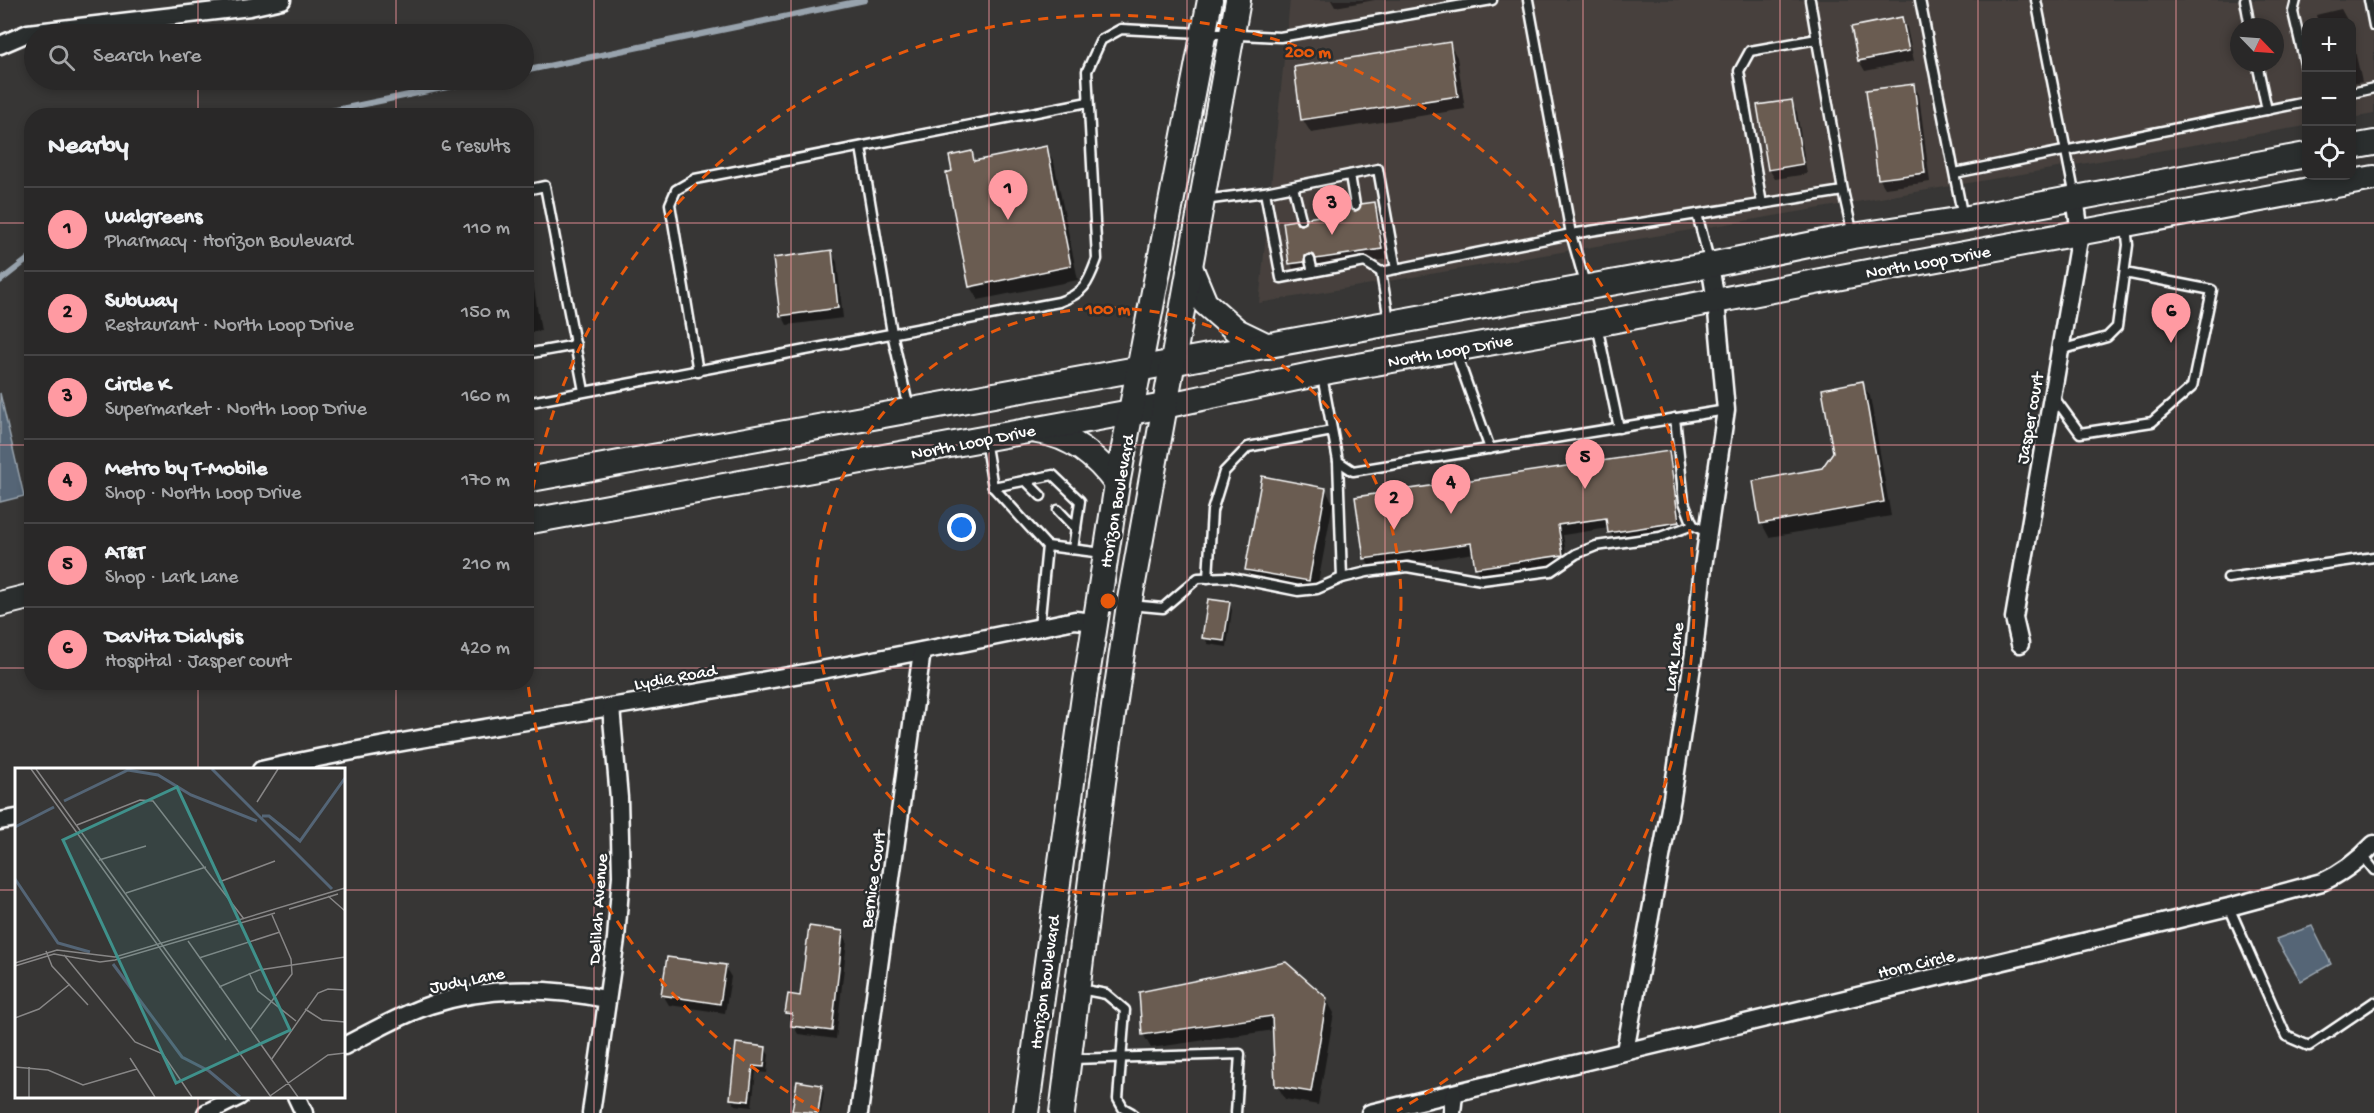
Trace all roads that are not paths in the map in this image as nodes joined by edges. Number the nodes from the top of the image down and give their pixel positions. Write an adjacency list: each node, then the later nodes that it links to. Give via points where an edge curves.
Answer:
1 (282, 0): 13 (street, via 250,8)
2 (1210, 0): 15 (main road, Horizon Boulevard)
3 (1238, 0): 16 (main road, Horizon Boulevard)
4 (1492, 0): 16 (lane, via 1280,36)
5 (1528, 0): 47 (lane)
6 (1810, 0): 18 (lane)
7 (1920, 0): 32 (lane)
8 (2036, 0): 30 (lane)
9 (2245, 0): 12 (lane)
10 (2296, 0): 20 (lane, via 2293,12)
11 (2368, 0): 14 (lane)
12 (2248, 18)
13 (108, 24)
14 (2374, 27)
15 (1203, 33): 16 (lane); 24 (lane, via 1121,29 1101,40 1087,71); 70 (main road, Horizon Boulevard)
16 (1231, 34): 40 (main road, Horizon Boulevard)
17 (24, 35): 19 (street)
18 (1816, 39): 37 (lane); 41 (lane, via 1750,51 1739,71)
19 (0, 45)
20 (2302, 48)
21 (2259, 72): 26 (lane)
22 (2374, 88): 23 (lane)
23 (2356, 92)
24 (1088, 102): 29 (lane); 63 (lane, via 1097,259 1087,285 1059,302)
25 (2302, 103): 26 (lane)
26 (2267, 110): 30 (lane)
27 (2374, 143): 28 (main road)
28 (2356, 146)
29 (861, 147): 63 (lane); 71 (lane, via 695,179 676,190 670,204)
30 (2066, 152): 32 (lane); 39 (lane)
31 (2302, 156): 39 (main road, North Loop Drive)
32 (1955, 173): 45 (lane)
33 (1350, 175): 35 (lane); 42 (lane); 55 (lane, via 1378,169)
34 (2374, 178): 46 (main road, North Loop Drive)
35 (1293, 187): 38 (lane); 44 (lane)
36 (534, 188): 64 (lane, via 545,186)
37 (1843, 191): 41 (lane); 49 (lane)
38 (1265, 192): 40 (lane); 56 (lane, via 1281,278)
39 (2075, 197): 45 (main road, North Loop Drive); 48 (street, Jasper court)
40 (1202, 201): 54 (main road, Horizon Boulevard)
41 (1762, 204): 43 (lane)
42 (1355, 205)
43 (1697, 214): 47 (lane); 53 (lane)
44 (1301, 219)
45 (1964, 219): 49 (main road, North Loop Drive)
46 (2126, 225): 48 (main road, North Loop Drive); 58 (lane)
47 (1571, 234): 55 (lane); 59 (lane)
48 (2080, 234): 60 (main road, North Loop Drive); 67 (street, Jasper court)
49 (1853, 236): 53 (main road, North Loop Drive)
50 (1363, 252): 52 (lane)
51 (1310, 260): 56 (lane)
52 (1365, 262): 56 (lane); 57 (lane)
53 (1710, 265): 59 (main road, North Loop Drive); 60 (street, Lark Lane)
54 (1190, 267): 65 (main road, via 1204,303 1237,332); 69 (main road, Horizon Boulevard)
55 (1396, 269): 57 (lane)
56 (1313, 272)
57 (1380, 272): 61 (lane)
58 (2125, 273): 67 (lane, via 2117,327 2107,337); 74 (lane, via 2212,290 2192,387 2152,422 2080,433)
59 (1586, 287): 61 (main road, North Loop Drive)
60 (1716, 301): 62 (main road, North Loop Drive); 78 (street, Lark Lane)
61 (1389, 324): 65 (main road, North Loop Drive)
62 (1597, 324): 66 (main road, North Loop Drive); 81 (lane)
63 (892, 333): 71 (lane); 77 (lane)
64 (576, 345): 68 (lane); 73 (lane)
65 (1268, 346): 69 (main road, North Loop Drive)
66 (1455, 349): 72 (main road, North Loop Drive); 85 (lane)
67 (2060, 350): 74 (street, Jasper court)
68 (534, 353)
69 (1172, 363): 70 (main road, North Loop Drive); 76 (main road, Horizon Boulevard)
70 (1140, 367): 77 (main road, North Loop Drive); 79 (main road, Horizon Boulevard)
71 (698, 372): 73 (lane)
72 (1322, 373): 76 (main road, North Loop Drive); 83 (lane)
73 (584, 391): 75 (lane)
74 (2052, 395): 110 (street, Jasper court, via 2014,618)
75 (534, 401)
76 (1164, 406): 79 (main road, North Loop Drive); 105 (main road, Horizon Boulevard)
77 (909, 409): 87 (main road, North Loop Drive)
78 (1726, 410): 80 (lane); 95 (street, Lark Lane)
79 (1132, 412): 82 (main road, North Loop Drive); 89 (main road, Horizon Boulevard)
80 (1675, 418): 81 (lane); 95 (lane, via 1684,502)
81 (1619, 428): 85 (lane)
82 (1032, 430): 84 (main road, North Loop Drive); 89 (main road, via 1067,439 1089,452)
83 (1332, 431): 86 (lane); 100 (lane, via 1248,447 1224,472 1212,511)
84 (984, 439): 90 (lane); 93 (main road, North Loop Drive)
85 (1490, 449): 86 (lane, via 1353,471)
86 (1338, 461): 101 (lane)
87 (534, 479)
88 (1025, 480): 90 (lane); 91 (lane); 94 (lane, via 1053,475 1080,501)
89 (1117, 484): 98 (main road, Horizon Boulevard)
90 (993, 487): 96 (lane)
91 (1041, 496)
92 (1058, 510): 94 (lane)
93 (534, 521)
94 (1076, 529): 97 (lane)
95 (1700, 529): 101 (lane, via 1596,546 1551,571 1482,580 1407,567); 124 (street, Lark Lane, via 1694,653 1672,798)
96 (1047, 546): 97 (lane); 109 (lane)
97 (1073, 549): 98 (lane)
98 (1106, 553): 108 (main road, Horizon Boulevard)
99 (2374, 556): 102 (lane)
100 (1208, 578): 101 (lane, via 1228,577 1298,591 1317,589); 105 (lane, via 1198,578 1163,608)
101 (1342, 578)
102 (2228, 579)
103 (24, 598): 104 (main road)
104 (0, 604)
105 (1129, 605): 120 (main road, Horizon Boulevard)
106 (24, 611): 107 (main road)
107 (0, 615)
108 (1095, 622): 109 (street, Lydia Road, via 1075,621); 119 (main road, Horizon Boulevard)
109 (1039, 628): 111 (street, Lydia Road)
110 (2020, 644)
111 (922, 651): 112 (street, Lydia Road); 133 (street, Bernice Court)
112 (611, 707): 113 (street, Lydia Road, via 439,734); 121 (street, Delilah Avenue, via 620,808 621,876)
113 (271, 768)
114 (15, 818): 115 (street)
115 (0, 821)
116 (2369, 850): 117 (lane); 118 (street, Horn Circle, via 2353,866 2322,882)
117 (2374, 870)
118 (2229, 908): 122 (lane, via 2286,1036 2309,1046); 124 (street, Horn Circle)
119 (1044, 985): 126 (main road, via 1056,1046); 134 (main road, Horizon Boulevard)
120 (1077, 989): 125 (lane, via 1106,994 1125,1010); 126 (main road, Horizon Boulevard)
121 (606, 999): 123 (street, Judy Lane, via 530,989 492,991 430,1005); 132 (street, Delilah Avenue)
122 (2374, 1002)
123 (345, 1045)
124 (1625, 1051): 127 (street, Horn Circle)
125 (1121, 1056): 126 (lane); 136 (lane, via 1118,1099); 137 (lane, via 1240,1054)
126 (1068, 1059): 135 (main road, Horizon Boulevard)
127 (1454, 1094): 138 (street, Horn Circle); 139 (street)
128 (236, 1098): 130 (street)
129 (297, 1098): 131 (street)
130 (206, 1113)
131 (304, 1113)
132 (591, 1113)
133 (860, 1113)
134 (1026, 1113)
135 (1062, 1113)
136 (1132, 1113)
137 (1236, 1113)
138 (1370, 1113)
139 (1452, 1113)

